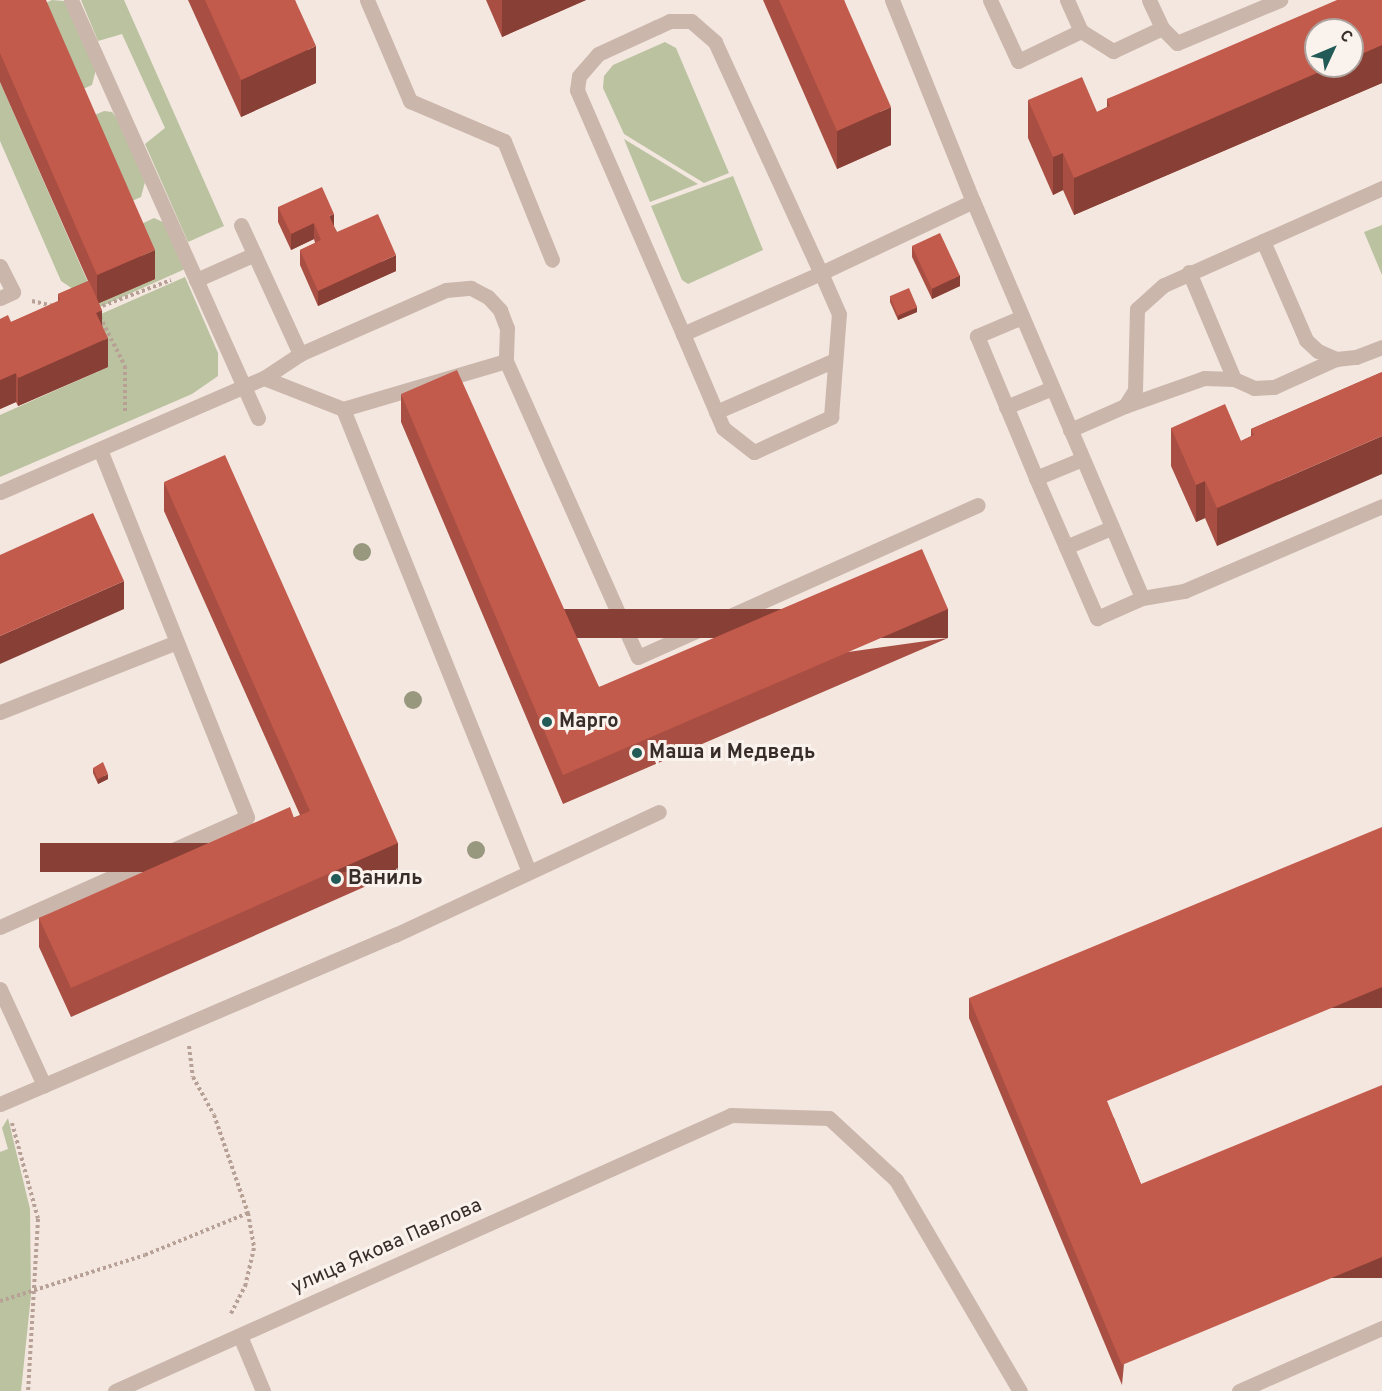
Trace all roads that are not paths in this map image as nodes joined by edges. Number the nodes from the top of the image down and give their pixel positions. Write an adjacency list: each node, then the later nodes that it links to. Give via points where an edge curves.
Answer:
1 (71, 0): 19 (lane)
2 (368, 0): 15 (lane, via 410,100 504,141)
3 (892, 0): 11 (lane)
4 (990, 0): 9 (lane, via 1018,61)
5 (1067, 0): 9 (lane)
6 (1149, 0): 8 (lane)
7 (1280, 0): 8 (lane, via 1177,43)
8 (1162, 28): 9 (lane, via 1113,51)
9 (1082, 31)
10 (1382, 188): 13 (lane)
11 (973, 201): 18 (lane); 21 (lane)
12 (241, 225): 14 (lane)
13 (1263, 240): 17 (lane); 25 (lane, via 1306,340)
14 (255, 254): 19 (lane); 24 (lane)
15 (552, 260)
16 (0, 266): 20 (lane)
17 (1189, 272): 29 (lane); 32 (lane, via 1164,285 1137,309 1135,390)
18 (821, 273): 22 (lane); 22 (lane, via 716,42 692,21 670,21 598,54 579,76 577,90); 26 (lane, via 839,314)
19 (193, 276): 30 (lane)
20 (6, 295)
21 (1022, 317): 31 (lane); 33 (lane, via 977,336)
22 (683, 334): 35 (lane)
23 (1382, 347): 25 (lane, via 1356,357)
24 (300, 354): 27 (lane, via 446,290 471,288 488,297 500,310 507,328); 28 (lane)
25 (1336, 359): 29 (lane, via 1274,387 1254,388)
26 (835, 360): 35 (lane); 35 (lane, via 831,417 754,452 723,428)
27 (506, 361): 34 (lane); 42 (lane, via 638,657)
28 (264, 378): 30 (lane); 34 (lane)
29 (1234, 379): 32 (lane, via 1204,378 1176,384)
30 (243, 387): 36 (lane); 38 (lane)
31 (1052, 388): 33 (lane); 37 (lane)
32 (1125, 405): 37 (lane)
33 (1006, 407): 40 (lane)
34 (343, 409): 50 (lane)
35 (716, 412)
36 (258, 418)
37 (1070, 430): 39 (lane)
38 (100, 450): 41 (lane); 47 (lane)
39 (1082, 459): 40 (lane); 44 (lane)
40 (1036, 478): 45 (lane)
41 (0, 492)
42 (978, 505)
43 (1382, 506): 46 (lane, via 1184,591)
44 (1111, 528): 45 (lane); 46 (lane)
45 (1066, 547): 46 (lane, via 1096,618)
46 (1142, 598)
47 (177, 642): 48 (lane); 51 (lane, via 248,817)
48 (0, 712)
49 (659, 812): 50 (lane)
50 (528, 870): 53 (lane, via 395,935)
51 (0, 927)
52 (0, 989): 53 (lane)
53 (44, 1085): 54 (lane)
54 (3, 1102)
55 (1382, 1328): 60 (lane)
56 (240, 1336): 57 (lane, улица Якова Павлова); 58 (lane); 59 (lane, улица Якова Павлова, via 731,1115 829,1118 896,1180)
57 (115, 1391)
58 (263, 1391)
59 (1020, 1391)
60 (1239, 1391)

